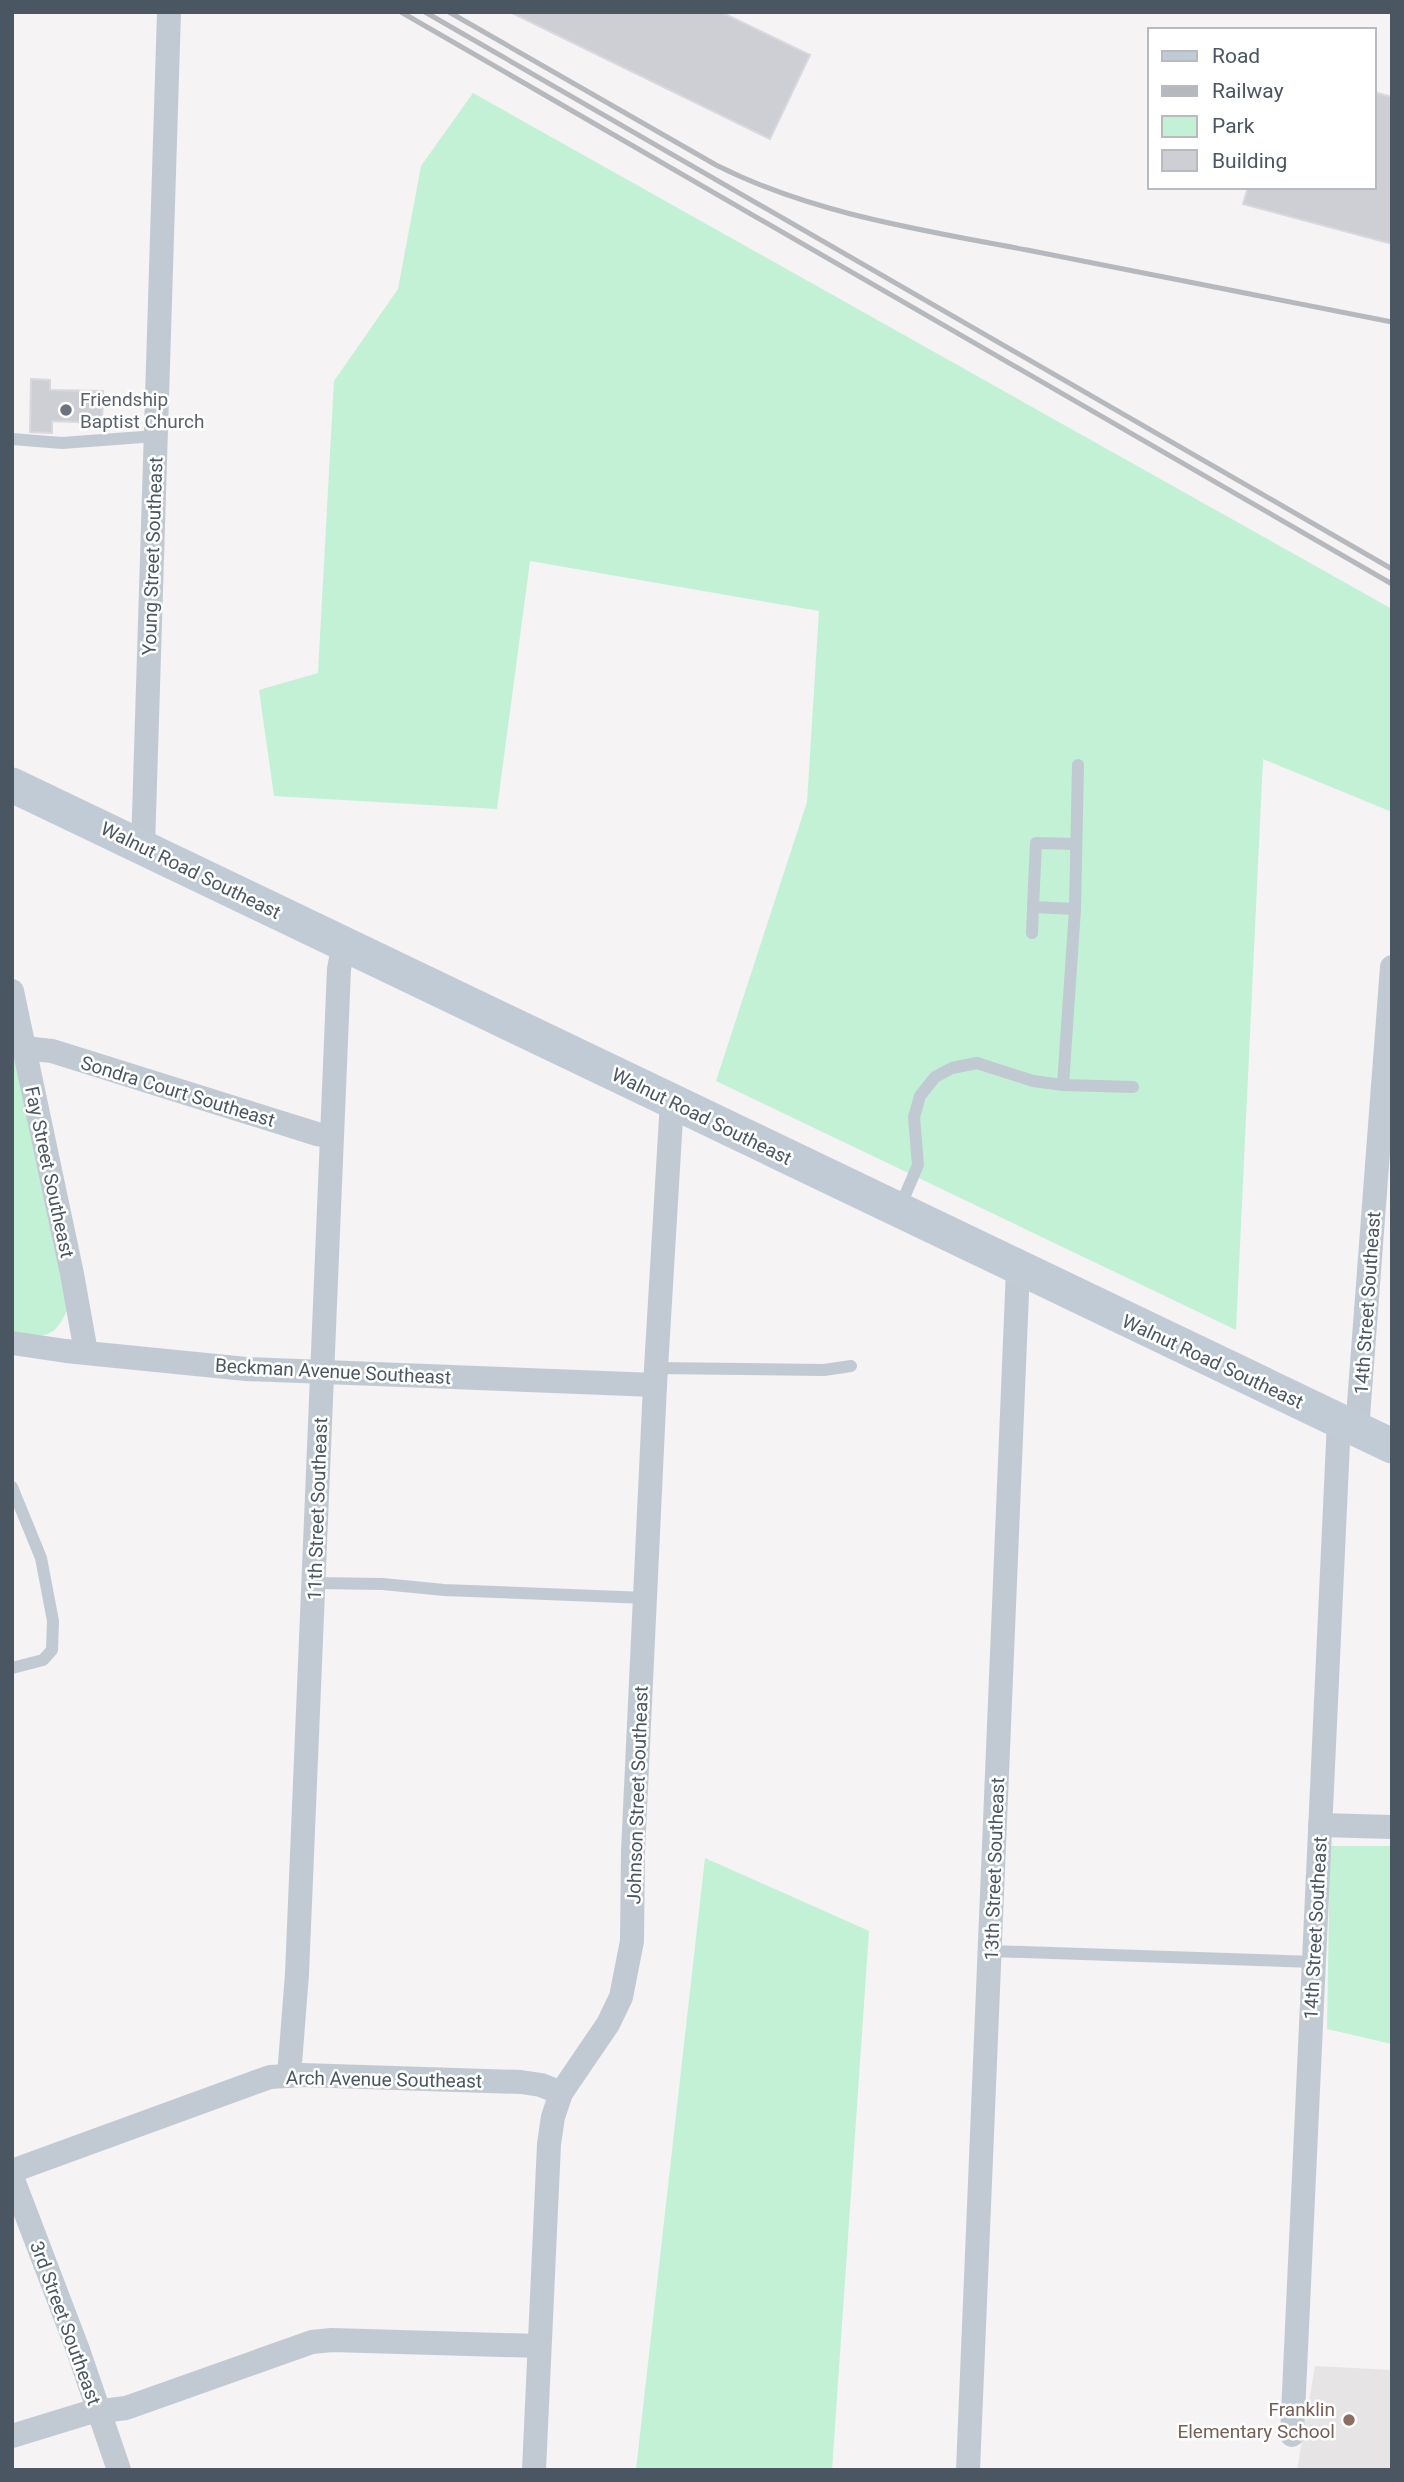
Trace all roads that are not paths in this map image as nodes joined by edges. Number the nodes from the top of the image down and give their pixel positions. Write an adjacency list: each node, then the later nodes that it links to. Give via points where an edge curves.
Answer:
1 (169, 12): 2 (street, Young Street Southeast)
2 (156, 436): 3 (lane, via 62,443); 7 (street, Young Street Southeast)
3 (12, 439)
4 (1078, 765): 6 (lane)
5 (12, 785): 7 (main road, Walnut Road Southeast)
6 (1076, 844): 8 (lane, via 1036,843); 9 (lane)
7 (143, 847): 11 (main road, Walnut Road Southeast)
8 (1033, 907): 9 (lane); 10 (lane)
9 (1075, 909): 15 (lane)
10 (1032, 933)
11 (344, 943): 17 (main road, Walnut Road Southeast); 18 (street, 11th Street Southeast)
12 (1392, 967): 26 (street, 14th Street Southeast)
13 (12, 991): 14 (street, Fay Street Southeast)
14 (24, 1048): 18 (street, Sondra Court Southeast, via 52,1051); 22 (street, Fay Street Southeast)
15 (1063, 1085): 16 (lane); 19 (lane, via 1033,1081 977,1063 935,1077 920,1096 914,1117 918,1165)
16 (1133, 1087)
17 (671, 1101): 19 (main road, Walnut Road Southeast); 25 (street, Johnson Street Southeast)
18 (332, 1136): 24 (street, 11th Street Southeast)
19 (898, 1211): 20 (main road, Walnut Road Southeast)
20 (1018, 1269): 26 (main road, Walnut Road Southeast); 34 (street, 13th Street Southeast)
21 (12, 1342): 22 (street, Beckman Avenue Southeast)
22 (86, 1352): 24 (street, Beckman Avenue Southeast)
23 (850, 1366): 25 (lane)
24 (323, 1372): 25 (street, Beckman Avenue Southeast); 29 (street, 11th Street Southeast)
25 (656, 1377): 30 (street, Johnson Street Southeast)
26 (1348, 1425): 27 (main road, Walnut Road Southeast); 32 (street, 14th Street Southeast)
27 (1392, 1446)
28 (12, 1487): 31 (lane, via 41,1558 53,1620 52,1650 43,1660)
29 (314, 1583): 30 (lane); 36 (street, 11th Street Southeast)
30 (646, 1598): 37 (street, Johnson Street Southeast, via 628,1969 608,2024)
31 (12, 1668)
32 (1320, 1825): 33 (street); 35 (street, 14th Street Southeast)
33 (1392, 1827)
34 (991, 1951): 35 (lane); 46 (street, 13th Street Southeast)
35 (1314, 1962): 42 (street, 14th Street Southeast)
36 (289, 2076): 37 (street, Arch Avenue Southeast, via 521,2082); 38 (street, Arch Avenue Southeast, via 270,2077)
37 (561, 2093): 40 (street, Johnson Street Southeast, via 549,2144)
38 (12, 2171)
39 (12, 2177): 41 (street, 3rd Street Southeast)
40 (539, 2346): 41 (street, via 312,2342 126,2408); 45 (street, Johnson Street Southeast)
41 (97, 2412): 43 (street); 44 (street, 3rd Street Southeast)
42 (1292, 2435)
43 (12, 2436)
44 (119, 2470)
45 (534, 2470)
46 (968, 2470)

